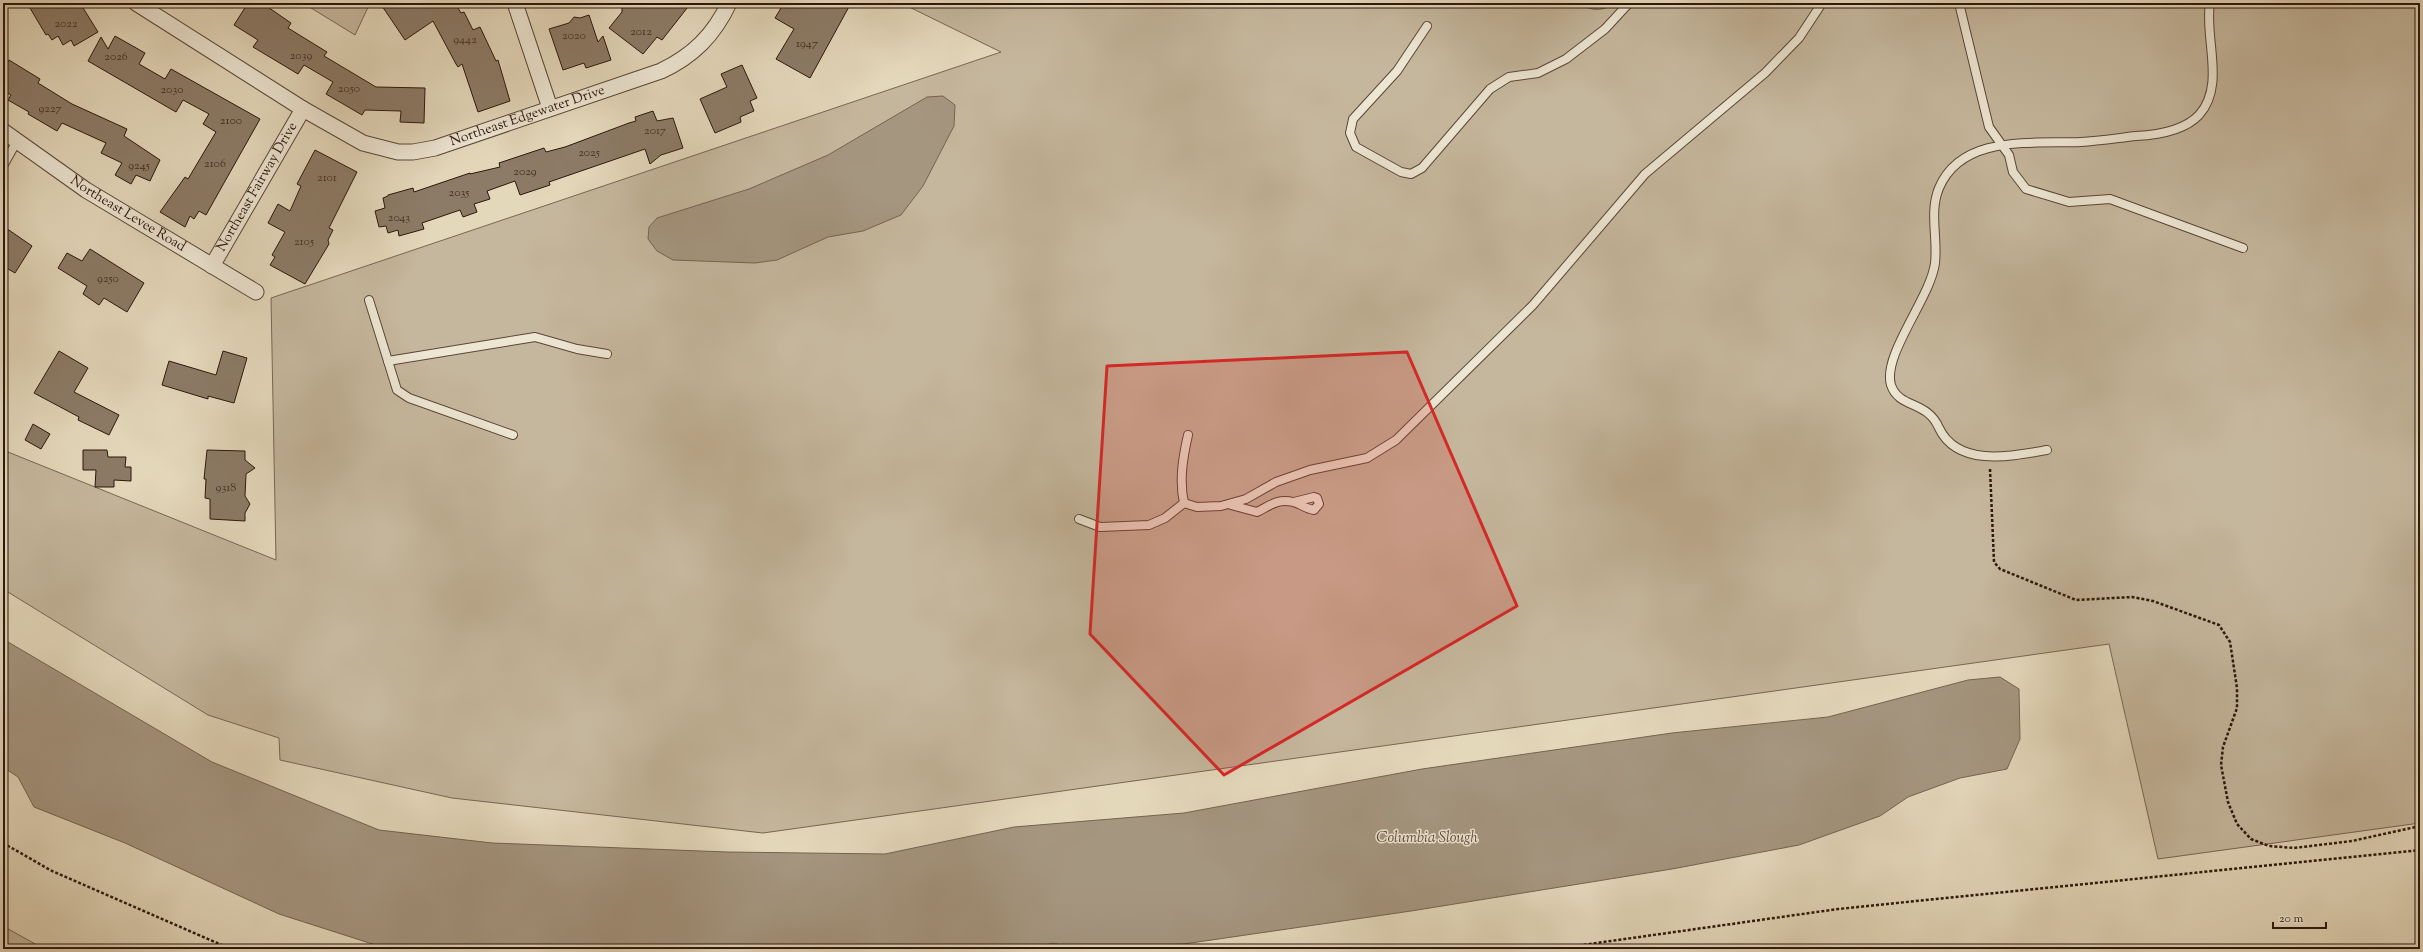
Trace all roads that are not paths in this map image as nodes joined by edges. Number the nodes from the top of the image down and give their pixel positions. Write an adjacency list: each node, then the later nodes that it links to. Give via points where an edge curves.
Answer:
1 (136, 3): 10 (street, Northeast Edgewater Drive)
2 (515, 3): 9 (street)
3 (729, 3): 9 (street, Northeast Edgewater Drive, via 707,40 678,63)
4 (1629, 3): 8 (lane, via 1605,29 1566,59 1538,73 1508,77 1490,89 1422,168 1411,174 1401,172 1356,147 1350,133 1353,119 1397,71)
5 (1822, 3): 26 (lane, via 1799,38 1765,73 1645,174 1534,305 1396,440 1367,458 1310,470 1276,482 1246,499)
6 (1959, 3): 13 (lane, via 1989,127)
7 (2210, 3): 13 (lane, via 2208,13 2213,66 2210,94 2200,114 2189,123 2159,134 2081,142)
8 (1427, 26)
9 (550, 108): 10 (street, Northeast Edgewater Drive, via 435,148 413,152 384,149 363,143)
10 (303, 109): 16 (street, Northeast Fairway Drive)
11 (3, 131): 12 (street, Northeast Levee Road)
12 (17, 141): 14 (lane); 16 (street, Northeast Levee Road, via 86,190)
13 (2001, 146): 15 (lane, via 2009,155 2013,172 2026,189 2069,202 2110,199); 23 (lane, via 1989,147 1969,155 1950,171 1939,187 1934,202 1935,263 1932,276 1896,352 1890,370 1891,384 1897,396 1927,410 1936,419 1942,434 1954,446 1989,458)
14 (3, 166)
15 (2244, 248)
16 (212, 266): 17 (street, Northeast Levee Road)
17 (256, 292)
18 (369, 300): 20 (lane)
19 (607, 354): 20 (lane, via 577,349 535,337)
20 (388, 361): 21 (lane, via 397,390 409,398)
21 (513, 435)
22 (1188, 435): 25 (lane, via 1181,489)
23 (2047, 450)
24 (1294, 502): 26 (lane, via 1274,502 1257,512)
25 (1184, 503): 26 (lane, via 1197,507); 27 (lane, via 1165,518 1149,525 1100,527)
26 (1228, 504)
27 (1078, 519)

